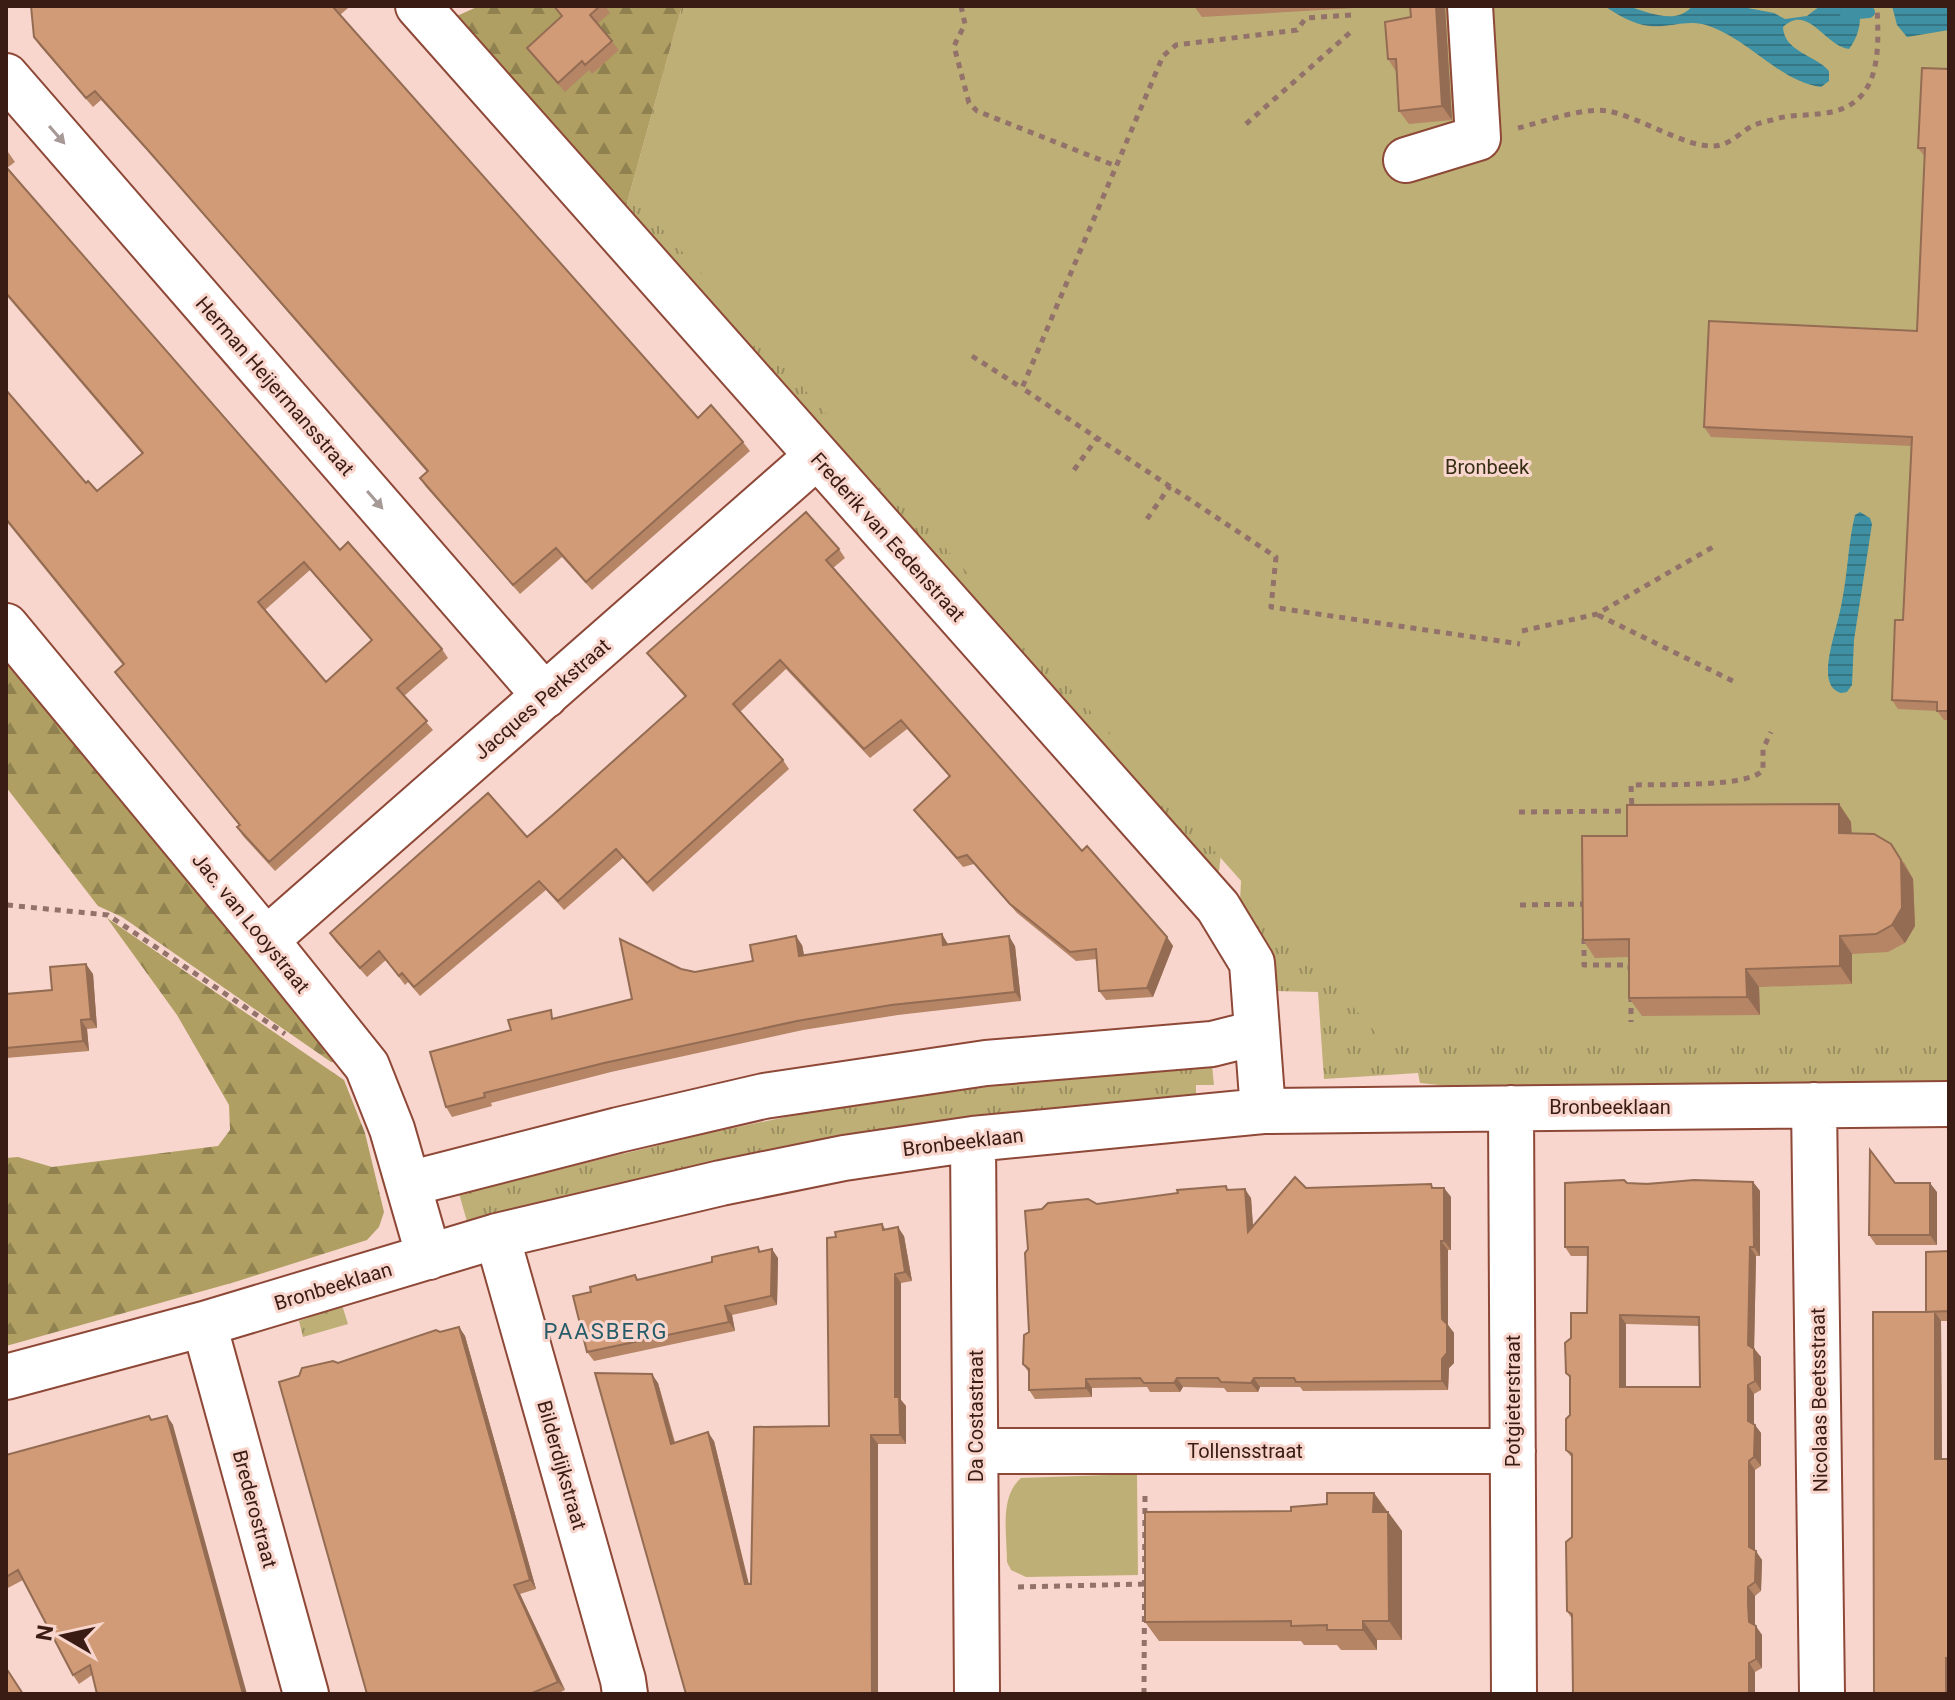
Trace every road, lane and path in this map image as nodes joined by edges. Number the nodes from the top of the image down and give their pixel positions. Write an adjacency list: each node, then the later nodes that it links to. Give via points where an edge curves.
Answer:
1 (418, 6): 15 (street, Frederik van Eedenstraat)
2 (961, 6): 11 (path, via 965,24 954,46 969,103 977,111)
3 (1470, 6): 9 (street)
4 (1877, 6): 9 (path, via 1875,71 1847,109 1780,117 1713,147 1606,111)
5 (1351, 15): 11 (path, via 1306,18 1297,30 1176,45 1163,56)
6 (1353, 30): 8 (path)
7 (6, 76): 25 (street, Herman Heijermansstraat, one-way to 25)
8 (1246, 124)
9 (1478, 138): 10 (street)
10 (1406, 160)
11 (1116, 166): 13 (path)
12 (972, 356): 13 (path)
13 (1022, 388): 14 (path)
14 (1097, 438): 16 (path); 17 (path)
15 (816, 457): 25 (street, Jacques Perkstraat); 36 (street, Frederik van Eedenstraat, via 1218,907 1252,963)
16 (1074, 470)
17 (1170, 486): 18 (path); 23 (path, via 1276,557 1271,607)
18 (1147, 519)
19 (1713, 547): 20 (path)
20 (1597, 614): 22 (path); 24 (path)
21 (6, 626): 32 (street, Jac. van Looystraat)
22 (1522, 631)
23 (1520, 644)
24 (1737, 683)
25 (545, 696): 32 (street, Jacques Perkstraat)
26 (1771, 732): 27 (path, via 1758,776 1731,782 1631,785 1632,811)
27 (1519, 812)
28 (7, 905): 37 (path, via 108,915)
29 (1520, 905): 30 (path, via 1583,904)
30 (1584, 919)
31 (1584, 934): 33 (path, via 1584,965 1630,965)
32 (266, 940): 43 (street, Jac. van Looystraat, via 367,1066)
33 (1630, 979)
34 (1631, 994): 35 (path)
35 (1631, 1022)
36 (1256, 1033): 41 (street, Frederik van Eedenstraat); 43 (street, via 1212,1044 986,1063 764,1096)
37 (292, 1039)
38 (1949, 1104): 39 (street, Bronbeeklaan)
39 (1814, 1105): 40 (street, Bronbeeklaan); 58 (street, Nicolaas Beetsstraat)
40 (1511, 1108): 41 (street, Bronbeeklaan); 50 (street, Potgieterstraat)
41 (1263, 1111): 42 (street, Bronbeeklaan)
42 (973, 1139): 44 (street, Bronbeeklaan, via 736,1180); 48 (street, Da Costastraat)
43 (408, 1184): 45 (street, Jac. van Looystraat)
44 (497, 1236): 45 (street, Bronbeeklaan); 54 (street, Bilderdijkstraat)
45 (429, 1257): 46 (street, Bronbeeklaan)
46 (204, 1324): 47 (street, Bronbeeklaan); 53 (street, Brederostraat)
47 (6, 1377)
48 (976, 1451): 49 (street, Tollensstraat); 52 (street, Da Costastraat)
49 (1145, 1451): 50 (street, Tollensstraat); 51 (path)
50 (1513, 1451): 57 (street, Potgieterstraat)
51 (1145, 1584): 52 (path); 56 (path)
52 (977, 1588): 55 (street, Da Costastraat)
53 (306, 1694)
54 (625, 1694)
55 (977, 1694)
56 (1144, 1694)
57 (1514, 1694)
58 (1822, 1694)

